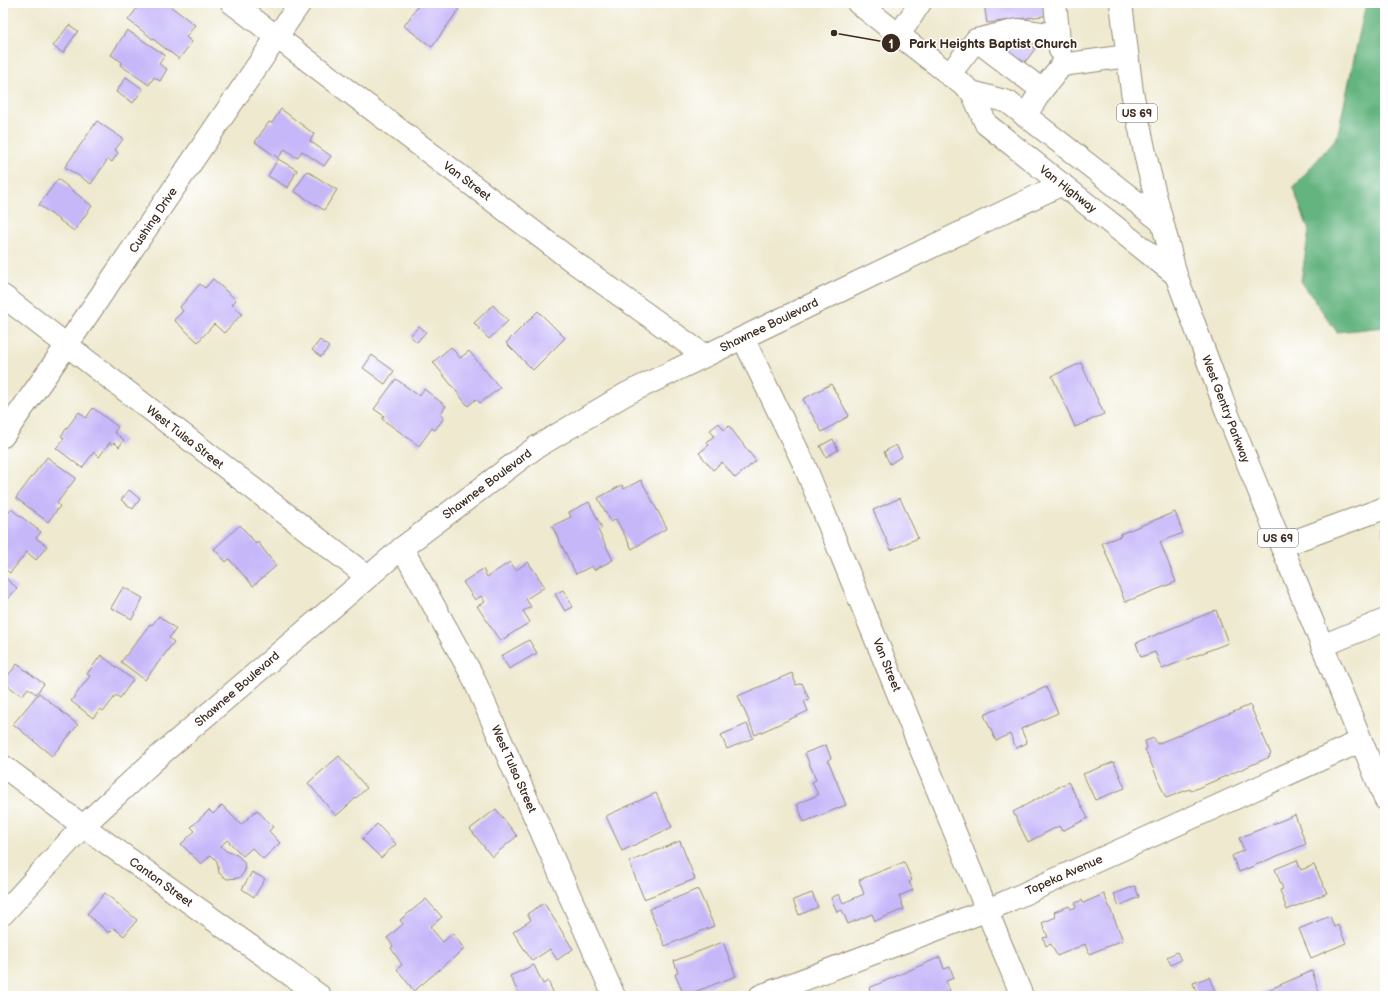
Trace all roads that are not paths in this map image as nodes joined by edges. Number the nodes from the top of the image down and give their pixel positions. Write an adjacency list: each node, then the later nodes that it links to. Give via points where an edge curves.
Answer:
1 (232, 3): 9 (street, Van Street)
2 (300, 3): 9 (street, Cushing Drive)
3 (858, 3): 7 (street, Van Highway)
4 (920, 3): 7 (street)
5 (1055, 3): 8 (street)
6 (1121, 3): 11 (street, West Gentry Parkway / US 69)
7 (899, 35): 13 (street, Van Highway)
8 (1058, 35): 10 (street, via 1018,30); 12 (street)
9 (277, 37): 22 (street, Cushing Drive); 23 (street, Van Street, via 575,263)
10 (976, 40): 13 (street); 14 (street)
11 (1127, 56): 12 (street); 18 (street, West Gentry Parkway / US 69, via 1148,167)
12 (1062, 65): 14 (street)
13 (949, 75): 15 (street, Van Highway)
14 (1042, 90): 16 (street)
15 (972, 92): 16 (street, Van Highway, via 1008,102); 17 (street, Van Highway, via 986,124)
16 (1025, 116): 18 (street, Van Highway)
17 (1062, 184): 19 (street, Van Highway); 21 (street, Shawnee Boulevard)
18 (1162, 222): 19 (street, West Gentry Parkway / US 69)
19 (1176, 275): 28 (street, West Gentry Parkway / US 69, via 1228,416)
20 (3, 296): 22 (street, West Tulsa Street)
21 (743, 338): 23 (street, Shawnee Boulevard); 37 (street, Van Street, via 804,464)
22 (67, 346): 24 (street, Cushing Drive); 30 (street, West Tulsa Street)
23 (705, 356): 29 (street, Shawnee Boulevard, via 626,394 535,448)
24 (3, 436)
25 (1385, 508): 26 (street)
26 (1359, 518): 27 (street, via 1380,525); 28 (street)
27 (1385, 523)
28 (1281, 546): 32 (street, West Gentry Parkway / US 69)
29 (402, 548): 30 (street, Shawnee Boulevard); 40 (street, West Tulsa Street, via 472,675)
30 (368, 577): 36 (street, Shawnee Boulevard, via 159,756)
31 (1385, 620): 32 (street)
32 (1322, 646): 33 (street, West Gentry Parkway / US 69)
33 (1361, 741): 35 (street, West Gentry Parkway / US 69); 37 (street, Topeka Avenue)
34 (3, 766): 36 (street, Canton Street)
35 (1385, 799)
36 (84, 826): 38 (street, Shawnee Boulevard); 39 (street, Canton Street)
37 (988, 910): 41 (street, Topeka Avenue); 42 (street, Van Street)
38 (3, 914)
39 (320, 996)
40 (614, 996)
41 (760, 996)
42 (1022, 996)

